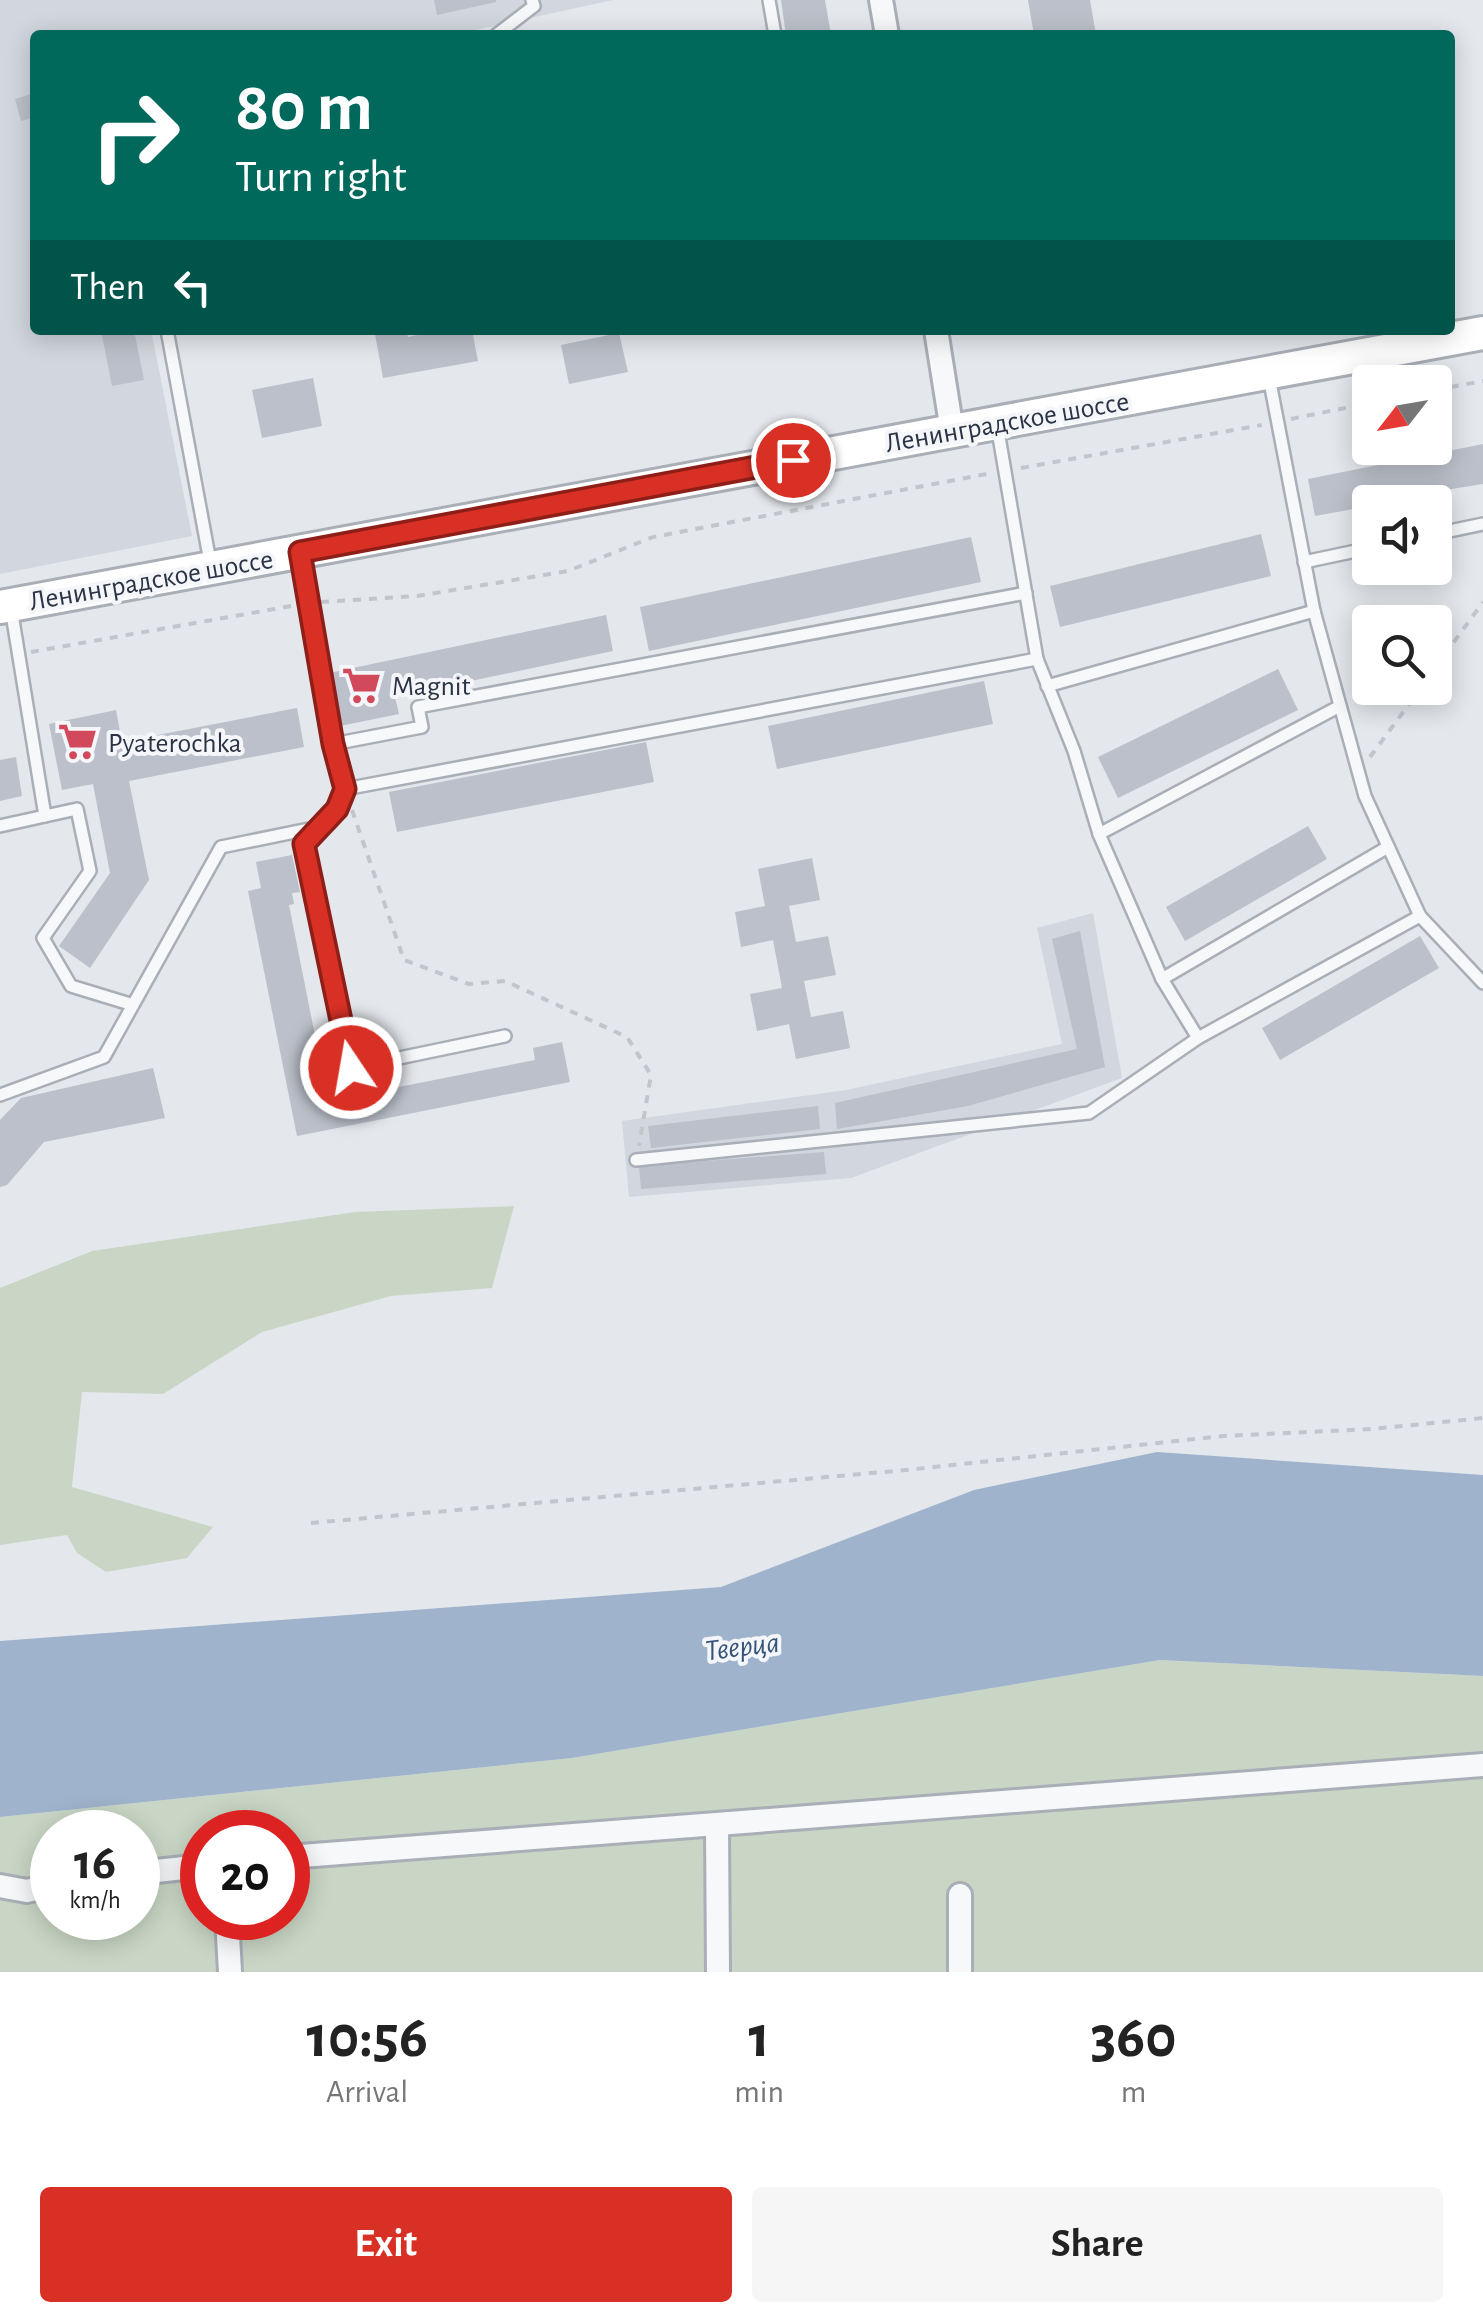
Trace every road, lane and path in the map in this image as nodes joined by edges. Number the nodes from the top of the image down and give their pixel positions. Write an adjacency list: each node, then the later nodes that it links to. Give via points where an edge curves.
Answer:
1 (532, 0): 4 (lane, via 534,6)
2 (769, 0): 5 (lane)
3 (881, 0): 6 (street)
4 (503, 30)
5 (775, 30)
6 (886, 30)
7 (1483, 333): 10 (main road, Ленинградское шоссе)
8 (168, 335): 23 (lane)
9 (937, 335): 16 (street)
10 (1268, 373): 14 (lane); 15 (main road, Ленинградское шоссе)
11 (1483, 381): 12 (path)
12 (1452, 387)
13 (1352, 407): 14 (path)
14 (1277, 422): 17 (path); 22 (lane)
15 (996, 423): 16 (main road, Ленинградское шоссе); 17 (lane)
16 (952, 431): 20 (main road, Ленинградское шоссе)
17 (1004, 471): 24 (lane); 26 (path, via 653,537 568,571 416,596)
18 (1483, 524): 19 (lane)
19 (1452, 530)
20 (300, 552): 23 (main road, Ленинградское шоссе); 26 (lane)
21 (1352, 552): 22 (lane)
22 (1304, 562): 28 (lane)
23 (212, 568): 27 (main road, Ленинградское шоссе)
24 (1026, 593): 31 (lane); 35 (lane, via 418,708 422,726)
25 (1483, 602): 29 (path)
26 (309, 604): 30 (path); 35 (lane)
27 (5, 606): 30 (lane)
28 (1314, 611): 32 (lane); 34 (lane)
29 (1452, 645)
30 (19, 654): 38 (lane)
31 (1037, 659): 32 (lane); 37 (lane)
32 (1048, 686): 41 (lane)
33 (1408, 705): 36 (path)
34 (1340, 706): 36 (lane); 41 (lane)
35 (333, 744): 37 (lane)
36 (1359, 773): 42 (lane)
37 (345, 789): 40 (lane); 50 (path, via 404,960 468,984 505,981 627,1036 652,1075)
38 (45, 816): 39 (lane); 46 (lane, via 77,810 90,871 43,938 72,986)
39 (0, 826)
40 (320, 826): 46 (lane, via 221,847); 47 (lane, via 304,844 351,1068)
41 (1099, 834): 44 (lane)
42 (1388, 847): 43 (lane); 44 (lane)
43 (1420, 916): 45 (lane); 48 (lane)
44 (1162, 979): 48 (lane)
45 (1483, 982)
46 (130, 1004): 49 (lane, via 104,1057)
47 (505, 1036)
48 (1198, 1038): 50 (lane, via 1089,1113)
49 (0, 1096)
50 (636, 1160)
51 (1483, 1418): 52 (path, via 1223,1436)
52 (311, 1523)
53 (1483, 1765): 54 (street)
54 (717, 1826): 55 (street); 61 (street)
55 (310, 1855)
56 (0, 1886): 57 (street)
57 (30, 1890)
58 (960, 1895): 62 (street)
59 (228, 1940): 60 (street)
60 (230, 1972)
61 (718, 1972)
62 (960, 1972)

